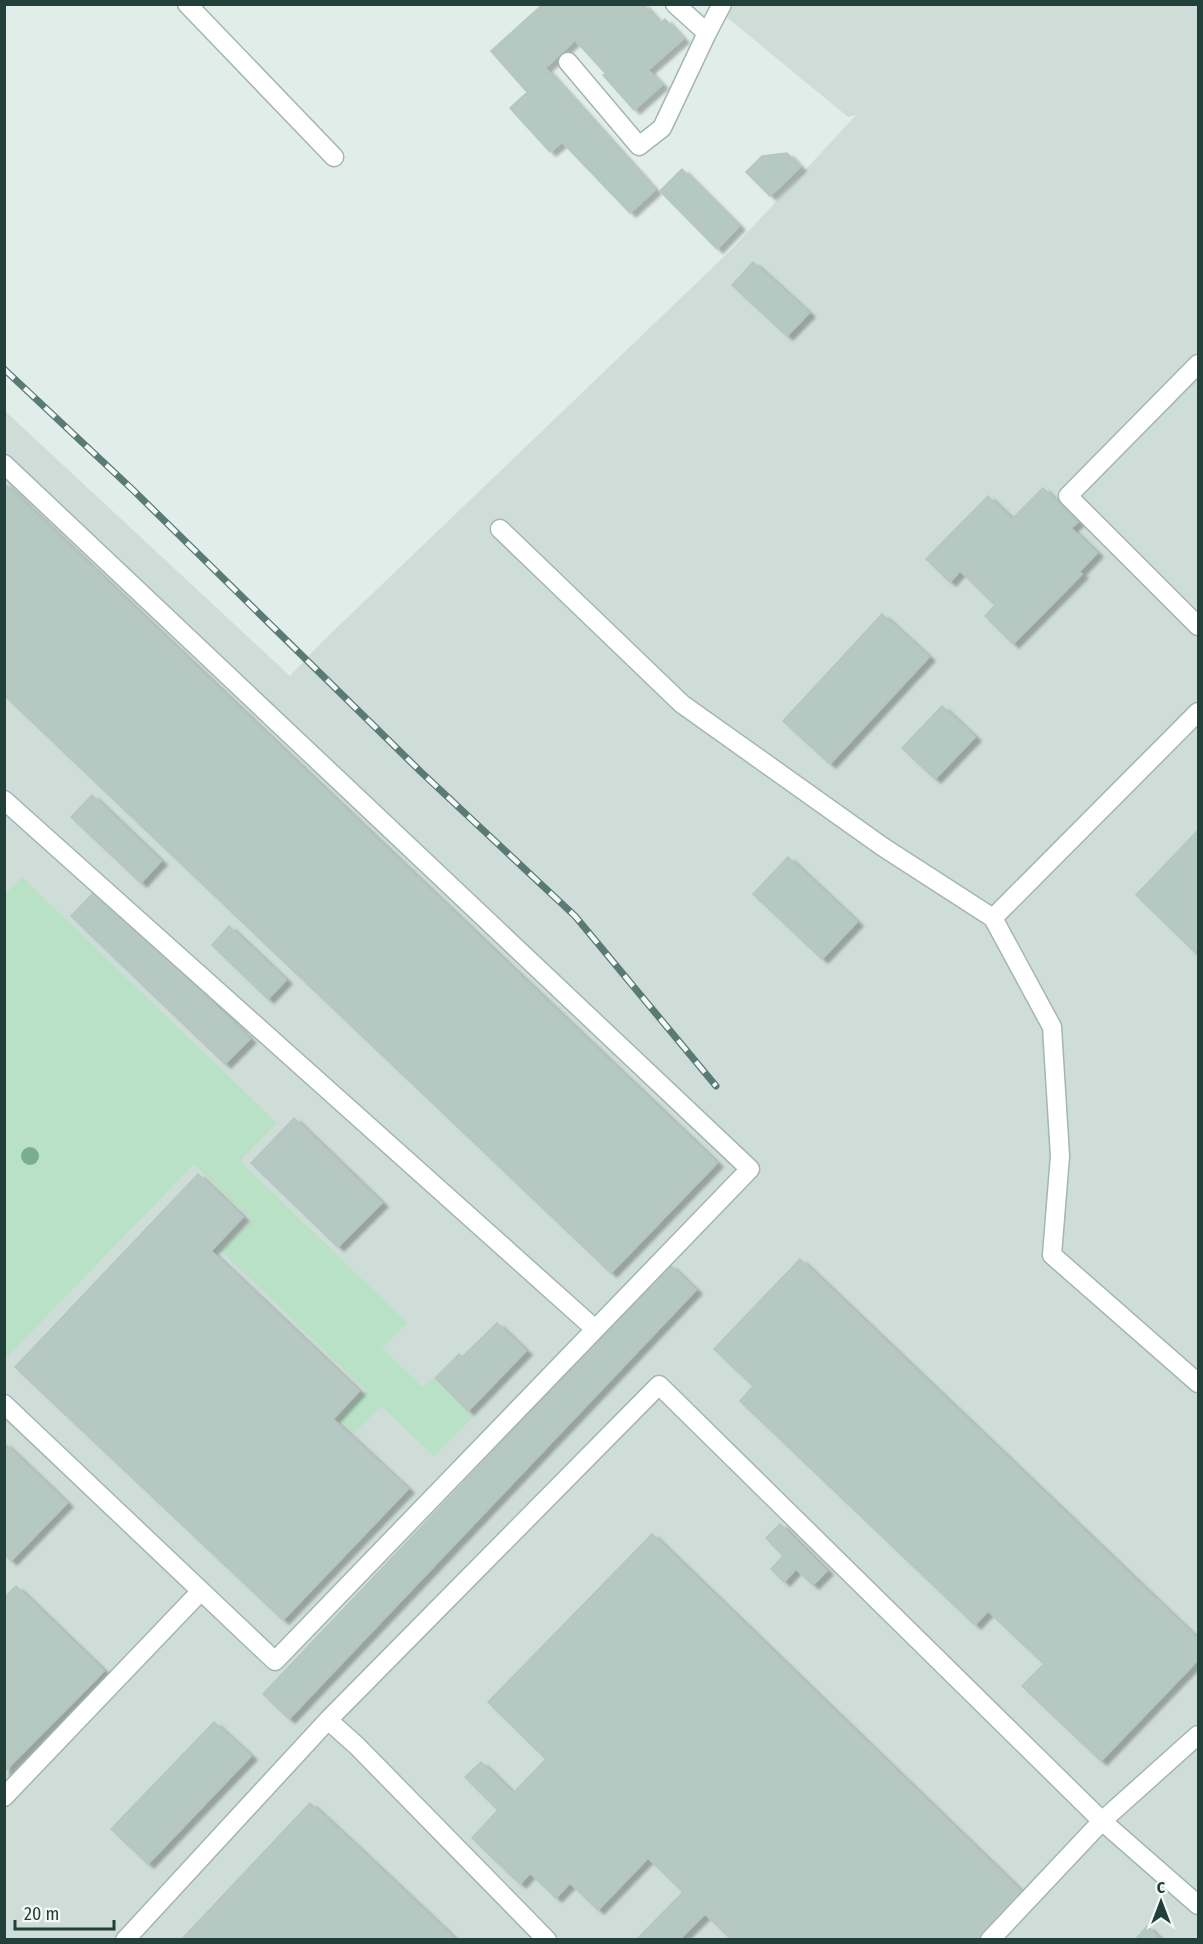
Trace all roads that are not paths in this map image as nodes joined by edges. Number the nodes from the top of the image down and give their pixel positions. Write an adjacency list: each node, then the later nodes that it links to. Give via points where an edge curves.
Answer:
1 (187, 4): 6 (lane)
2 (675, 4): 4 (lane)
3 (722, 4): 4 (lane)
4 (707, 33): 5 (lane, via 662,128 639,146)
5 (568, 62)
6 (334, 157)
7 (1198, 364): 10 (lane, via 1068,496)
8 (4, 464): 14 (lane, via 750,1169)
9 (501, 529): 13 (lane, via 682,704 883,847)
10 (1198, 626)
11 (1198, 712): 13 (lane)
12 (4, 800): 14 (lane)
13 (993, 918): 15 (lane, via 1052,1027 1060,1156 1052,1255)
14 (595, 1329): 17 (lane, via 274,1661)
15 (1198, 1383)
16 (4, 1404): 17 (lane)
17 (200, 1592): 20 (lane)
18 (328, 1720): 21 (lane, via 659,1385); 23 (lane); 24 (lane)
19 (1198, 1735): 21 (lane)
20 (4, 1797)
21 (1102, 1821): 22 (lane); 25 (lane)
22 (1198, 1905)
23 (125, 1940)
24 (547, 1940)
25 (990, 1940)

